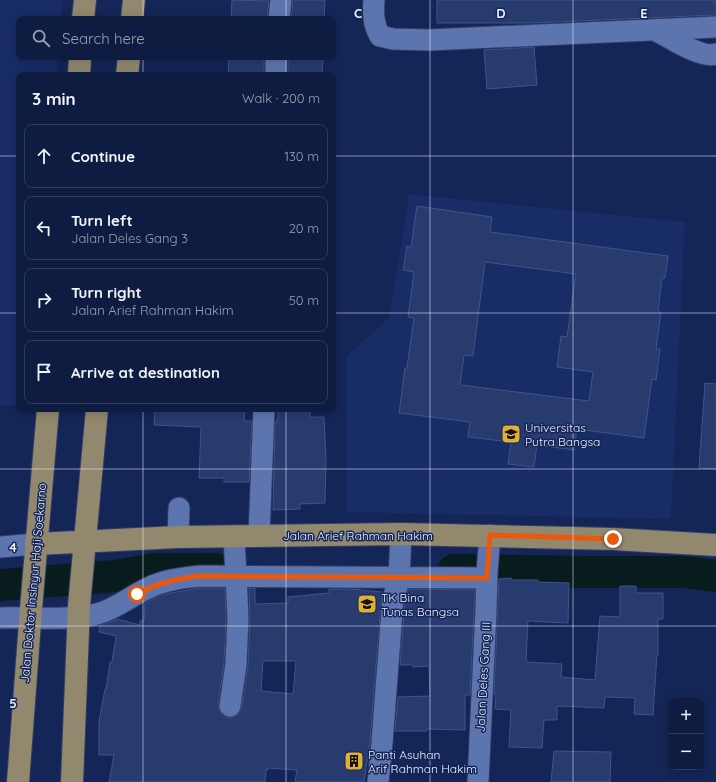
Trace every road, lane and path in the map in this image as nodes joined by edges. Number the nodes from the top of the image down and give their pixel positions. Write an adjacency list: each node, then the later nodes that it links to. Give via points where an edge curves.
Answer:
1 (85, 0): 5 (main road)
2 (134, 0): 6 (main road)
3 (281, 0): 7 (street)
4 (374, 0): 9 (street, via 375,29 380,36 393,39 429,40)
5 (83, 16)
6 (132, 16)
7 (280, 16)
8 (716, 27): 9 (street)
9 (654, 30): 10 (street, via 701,54)
10 (716, 54)
11 (80, 60): 14 (main road)
12 (128, 60): 15 (main road)
13 (276, 60): 16 (street)
14 (79, 72)
15 (127, 72)
16 (276, 72)
17 (48, 412): 26 (main road, Jalan Doktor Insinyur Haji Soekarno)
18 (97, 412): 24 (main road)
19 (264, 412): 22 (street)
20 (179, 508): 23 (street)
21 (401, 534): 22 (main road, Jalan Arief Rahman Hakim); 29 (main road, Jalan Arief Rahman Hakim); 30 (street)
22 (259, 536): 25 (main road, Jalan Arief Rahman Hakim)
23 (178, 537): 24 (main road, Jalan Arief Rahman Hakim); 25 (main road, Jalan Arief Rahman Hakim)
24 (85, 542): 26 (main road, Jalan Arief Rahman Hakim); 32 (main road)
25 (234, 542): 31 (street)
26 (36, 544): 28 (street, Jalan Arief Rahman Hakim); 33 (main road, Jalan Doktor Insinyur Haji Soekarno)
27 (716, 545): 29 (main road, Jalan Arief Rahman Hakim, via 613,539)
28 (0, 547)
29 (488, 560): 30 (street); 39 (street, Jalan Deles Gang III)
30 (400, 569): 31 (street); 38 (street, via 393,598)
31 (236, 573): 32 (street, via 179,578 149,587 98,614); 35 (street, via 236,664)
32 (78, 612): 33 (street); 37 (main road)
33 (30, 613): 34 (street); 36 (main road, Jalan Doktor Insinyur Haji Soekarno)
34 (0, 618)
35 (230, 706)
36 (18, 782)
37 (72, 782)
38 (378, 782)
39 (478, 782)

